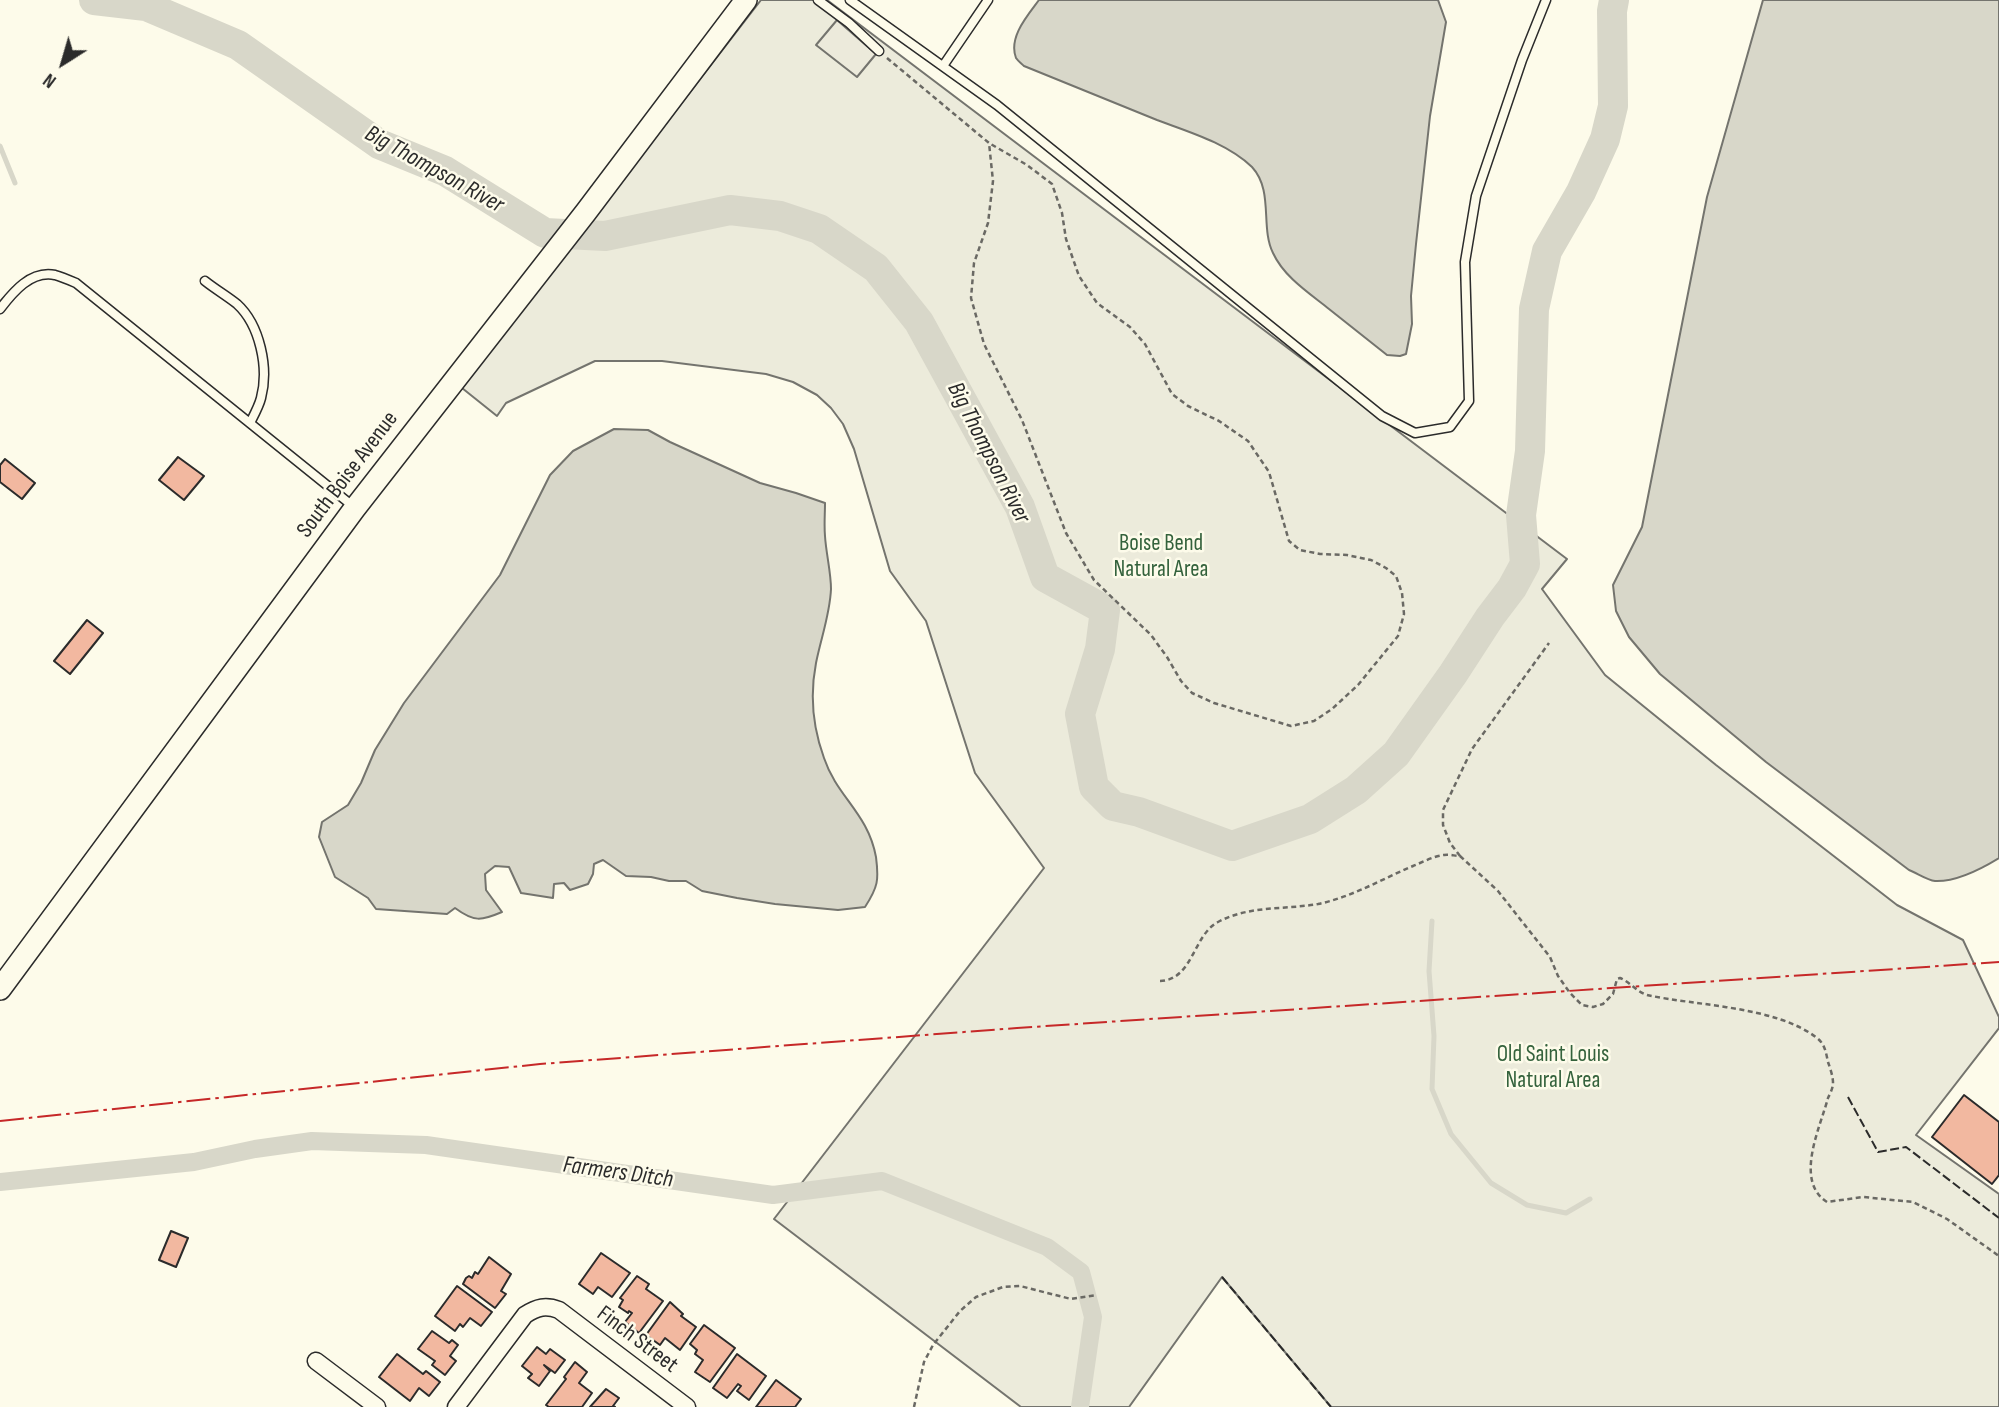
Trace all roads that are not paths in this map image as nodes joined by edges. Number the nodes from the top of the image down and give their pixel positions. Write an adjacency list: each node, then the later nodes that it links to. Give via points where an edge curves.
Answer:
1 (746, 0): 11 (main road, South Boise Avenue)
2 (818, 0): 6 (lane)
3 (850, 0): 7 (lane)
4 (988, 0): 7 (lane)
5 (1546, 0): 7 (lane, via 1476,196 1465,262 1469,401 1450,427 1415,433 1382,416)
6 (879, 51)
7 (943, 66)
8 (205, 281): 10 (lane, via 238,305 253,325 264,374)
9 (0, 309): 10 (lane, via 14,290 33,277 52,274 76,283)
10 (250, 423): 11 (lane)
11 (355, 508): 12 (main road, South Boise Avenue)
12 (0, 989)
13 (316, 1361): 14 (street)
14 (377, 1407)
15 (456, 1407): 16 (street, Finch Street, via 525,1315 545,1307 559,1310)
16 (687, 1407)

